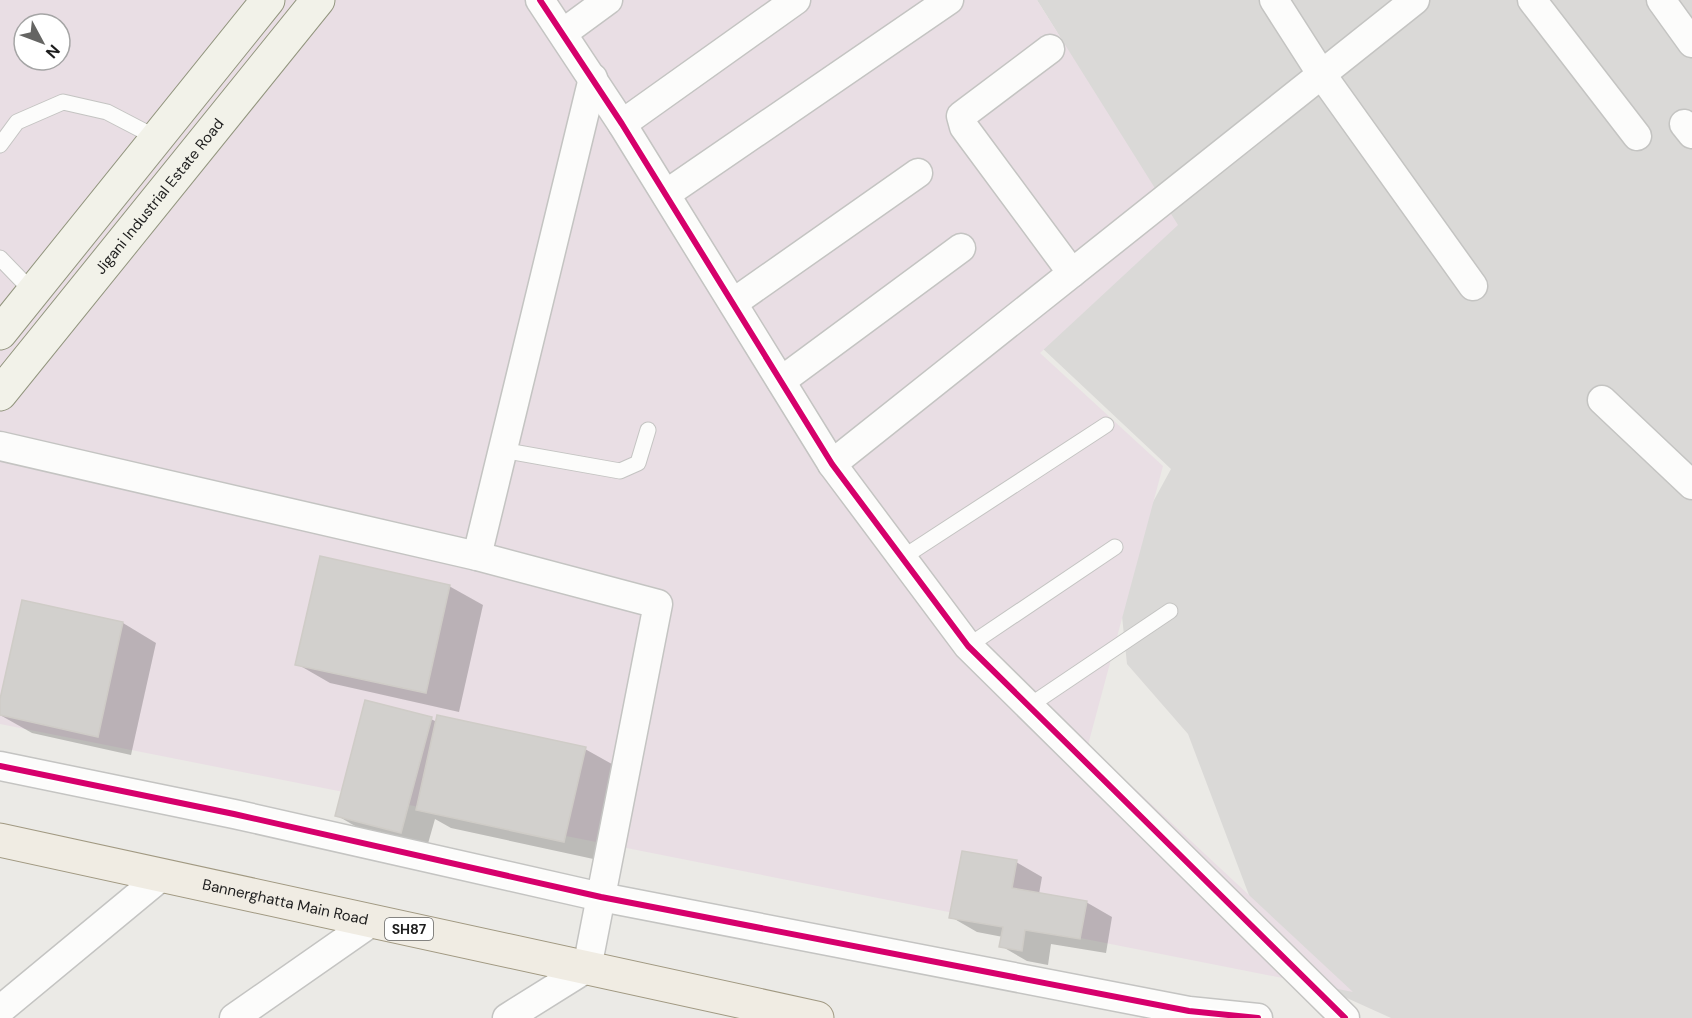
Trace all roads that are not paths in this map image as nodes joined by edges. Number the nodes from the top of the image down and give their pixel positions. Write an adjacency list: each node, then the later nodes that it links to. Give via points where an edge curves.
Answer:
1 (268, 0): 18 (main road)
2 (318, 0): 30 (main road, Jigani Industrial Estate Road)
3 (540, 0): 11 (street)
4 (608, 0): 11 (street)
5 (796, 0): 16 (street)
6 (949, 0): 21 (street)
7 (1274, 0): 14 (street)
8 (1415, 0): 14 (street)
9 (1532, 0): 17 (street)
10 (1661, 0): 12 (street)
11 (563, 33): 15 (street)
12 (1692, 43)
13 (1050, 49): 24 (street, via 961,116 964,127)
14 (1322, 75): 24 (street); 25 (street)
15 (593, 78): 16 (street); 35 (street)
16 (622, 124): 21 (street)
17 (1637, 136)
18 (157, 138): 19 (lane, via 107,112 63,102 17,122); 26 (main road)
19 (0, 145)
20 (918, 173): 27 (street)
21 (666, 194): 27 (street)
22 (961, 248): 29 (street)
23 (0, 258): 26 (lane)
24 (1072, 273): 36 (street)
25 (1473, 286)
26 (33, 292): 28 (main road)
27 (733, 303): 29 (street)
28 (0, 333)
29 (781, 381): 36 (street)
30 (0, 394)
31 (1602, 400): 37 (street)
32 (1106, 425): 40 (lane)
33 (648, 430): 35 (lane, via 638,463 620,471)
34 (0, 446): 39 (street)
35 (502, 450): 39 (street)
36 (832, 464): 40 (street)
37 (1692, 485)
38 (1115, 548): 42 (lane)
39 (477, 556): 47 (street, via 658,604)
40 (902, 558): 42 (street)
41 (1170, 611): 43 (lane)
42 (968, 646): 43 (street)
43 (1029, 706): 56 (street)
44 (0, 766): 47 (street)
45 (0, 840): 46 (main road, Bannerghatta Main Road / SH87)
46 (163, 875): 48 (main road, Bannerghatta Main Road / SH87); 50 (street)
47 (601, 897): 49 (street); 51 (street)
48 (373, 921): 49 (main road, Bannerghatta Main Road / SH87); 53 (street)
49 (587, 968): 52 (main road, Bannerghatta Main Road / SH87); 54 (street)
50 (0, 1010)
51 (1188, 1014): 55 (street)
52 (803, 1017)
53 (234, 1018)
54 (507, 1018)
55 (1258, 1018)
56 (1345, 1018)

